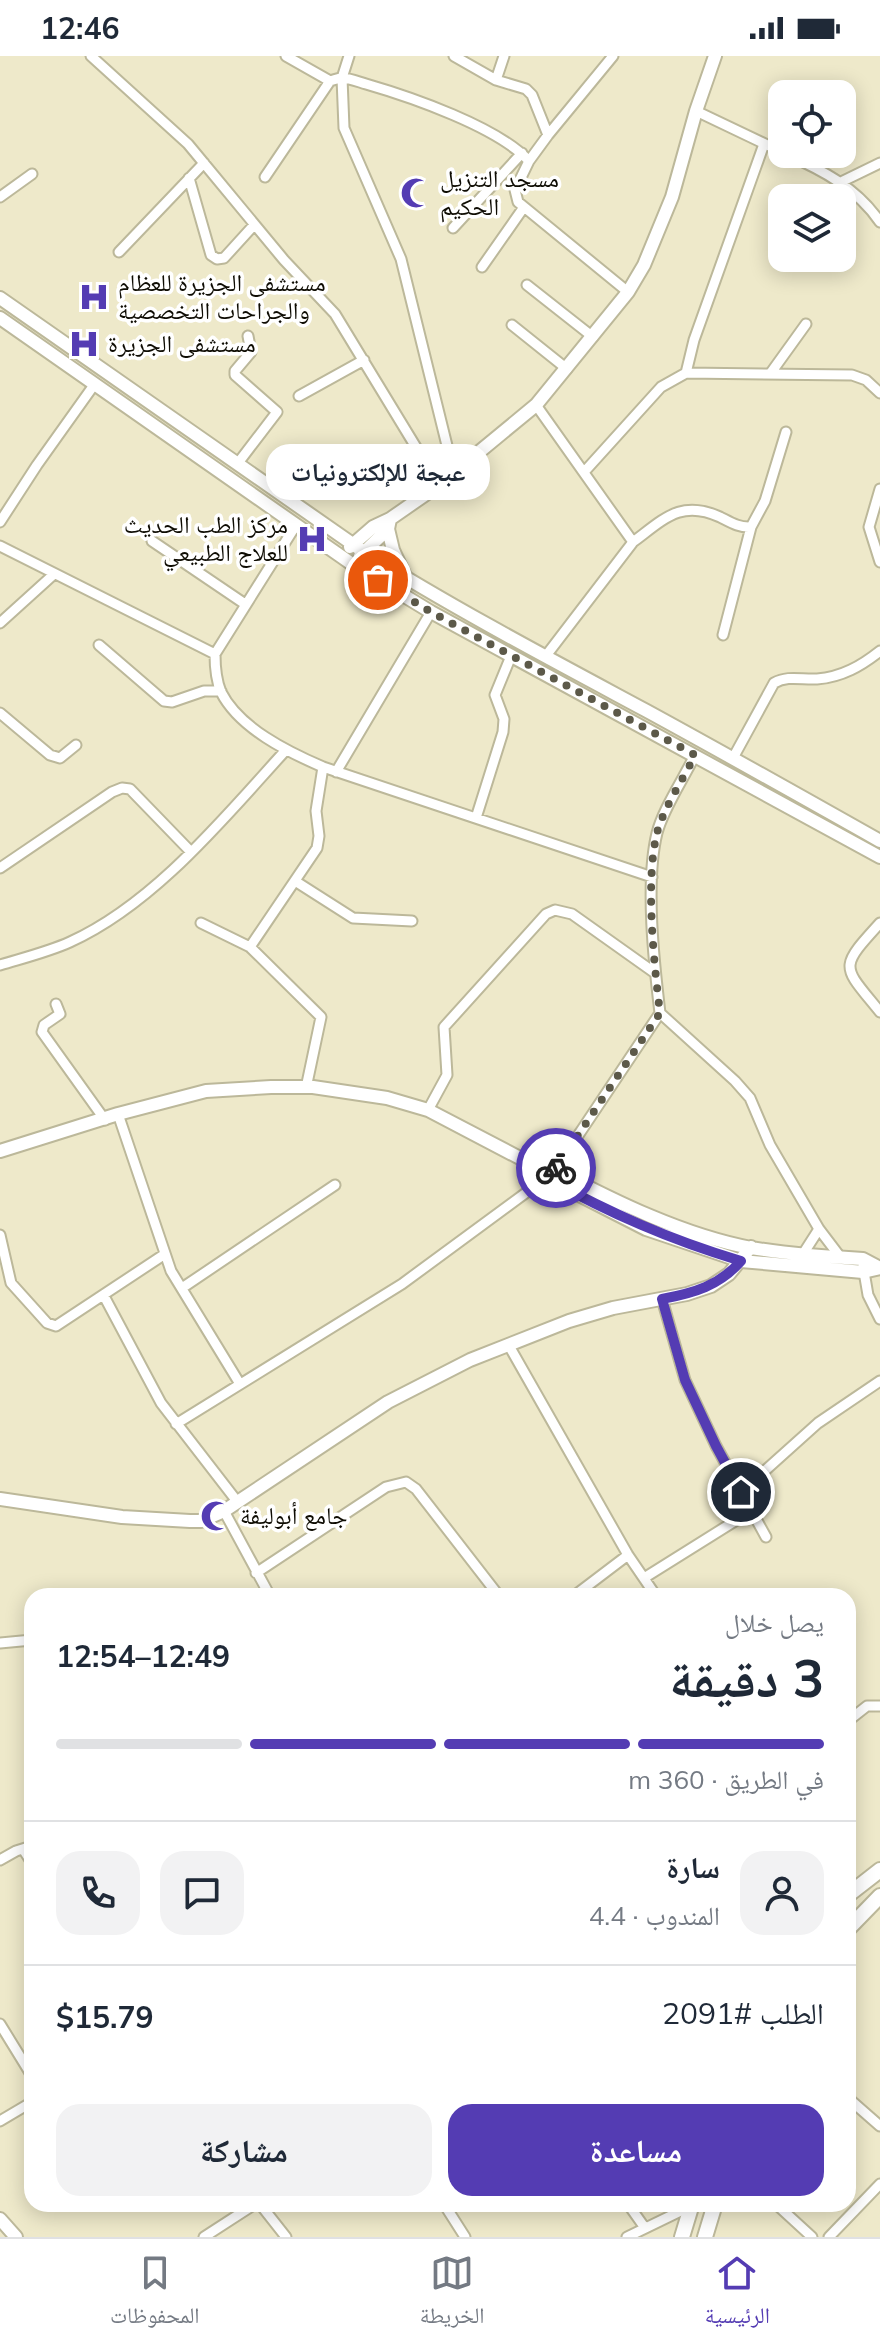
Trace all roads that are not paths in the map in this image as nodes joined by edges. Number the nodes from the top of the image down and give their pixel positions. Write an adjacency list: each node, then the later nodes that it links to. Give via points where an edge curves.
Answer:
1 (91, 56): 16 (street)
2 (286, 56): 10 (street)
3 (349, 56): 8 (street)
4 (454, 56): 9 (street)
5 (504, 56): 9 (street)
6 (613, 56): 12 (street)
7 (715, 56): 11 (street)
8 (342, 78): 10 (street); 15 (street, via 430,106); 49 (street, via 344,128 401,259)
9 (496, 80): 12 (street, via 532,95)
10 (330, 81): 20 (street)
11 (696, 111): 13 (street); 31 (street, via 662,223)
12 (548, 135): 15 (street)
13 (764, 144): 14 (street); 40 (street)
14 (768, 146)
15 (526, 157): 24 (street, via 515,195); 27 (street)
16 (204, 163): 21 (street); 26 (street)
17 (880, 163): 22 (street)
18 (818, 168): 22 (street)
19 (32, 174): 23 (street)
20 (265, 177)
21 (189, 178): 26 (street, via 211,255 224,258); 28 (street)
22 (841, 182): 25 (street)
23 (0, 197)
24 (524, 207): 29 (street); 31 (street)
25 (880, 222)
26 (254, 225): 38 (street, via 335,314)
27 (453, 228)
28 (119, 252)
29 (482, 267)
30 (527, 285): 37 (street)
31 (628, 292): 37 (street)
32 (0, 298): 47 (street)
33 (0, 318): 42 (street)
34 (806, 324): 41 (street)
35 (512, 325): 39 (street)
36 (248, 336): 47 (street, via 251,352 235,375 277,412)
37 (593, 337): 39 (street)
38 (364, 360): 44 (street); 50 (street)
39 (567, 369): 45 (street)
40 (686, 373): 41 (street); 48 (street, via 661,387)
41 (770, 374): 43 (street, via 852,375)
42 (94, 385): 52 (street); 54 (street)
43 (880, 393)
44 (299, 396)
45 (536, 405): 48 (street); 49 (street)
46 (786, 432): 57 (street, via 765,501)
47 (238, 463): 55 (street)
48 (585, 471): 59 (street)
49 (454, 474): 50 (street)
50 (439, 485): 53 (street)
51 (880, 489): 63 (street, via 869,527)
52 (0, 522)
53 (389, 524): 56 (street); 61 (street); 65 (street)
54 (296, 525): 62 (street); 66 (street)
55 (329, 527): 56 (street, via 355,532); 61 (street)
56 (373, 527): 61 (street)
57 (751, 527): 59 (street, via 691,509 677,512); 69 (street)
58 (152, 541): 66 (street)
59 (633, 542): 74 (street)
60 (0, 546): 64 (street)
61 (359, 548): 62 (street); 65 (street)
62 (347, 560): 67 (street)
63 (880, 562)
64 (53, 575): 68 (street); 72 (street)
65 (406, 579): 74 (street)
66 (245, 604): 72 (street)
67 (431, 612): 73 (street); 82 (street)
68 (0, 623)
69 (723, 635)
70 (99, 645): 75 (street, via 164,701)
71 (880, 651): 80 (street, via 837,675 784,677 774,683)
72 (215, 654): 75 (street)
73 (511, 656): 79 (street); 83 (street, via 495,695 503,732)
74 (545, 657): 80 (street)
75 (221, 691): 78 (street, via 261,734)
76 (0, 713): 77 (street, via 50,755 60,758)
77 (76, 745)
78 (285, 751): 81 (street); 85 (street)
79 (695, 755): 86 (street); 88 (street, via 658,830)
80 (733, 758): 84 (street)
81 (323, 767): 82 (street); 89 (street, via 317,848)
82 (336, 772): 83 (street)
83 (476, 818): 88 (street)
84 (880, 841)
85 (191, 852): 87 (street, via 130,789 122,788); 94 (street, via 150,890 85,935)
86 (880, 857)
87 (0, 868)
88 (652, 877): 95 (street)
89 (295, 881): 90 (street, via 353,918); 93 (street)
90 (412, 921)
91 (201, 923): 93 (street)
92 (880, 923): 97 (street, via 851,955 848,967)
93 (250, 947): 99 (street, via 321,1017)
94 (0, 965)
95 (655, 973): 98 (street); 100 (street, via 572,914 546,914 444,1027 447,1075)
96 (56, 1004): 102 (street, via 60,1014 42,1032)
97 (880, 1012)
98 (660, 1013): 104 (street); 106 (street, via 750,1098 770,1145)
99 (306, 1088): 100 (street, via 352,1091); 101 (street, via 206,1091)
100 (428, 1110): 104 (street)
101 (118, 1114): 102 (street); 109 (street)
102 (105, 1120): 103 (street)
103 (1, 1150)
104 (550, 1174): 108 (street, via 666,1222); 113 (street, via 646,1229); 122 (street, via 402,1284)
105 (335, 1185): 116 (street)
106 (819, 1229): 110 (street); 111 (street)
107 (0, 1235): 112 (street)
108 (751, 1247): 110 (street); 113 (street)
109 (165, 1254): 116 (street); 117 (street)
110 (803, 1254): 111 (street)
111 (841, 1258): 114 (street)
112 (2, 1260): 117 (street, via 11,1283 51,1325)
113 (741, 1261): 114 (street); 118 (street, via 711,1286)
114 (863, 1266): 115 (street); 119 (street, via 868,1295)
115 (879, 1268)
116 (182, 1288): 122 (street)
117 (104, 1296): 123 (street)
118 (662, 1299): 120 (street, via 599,1312); 124 (street, via 685,1380)
119 (880, 1319)
120 (508, 1344): 126 (street, via 388,1402); 130 (street)
121 (880, 1381): 124 (street, via 818,1423)
122 (240, 1384): 123 (street)
123 (176, 1424): 126 (street)
124 (741, 1492): 128 (street)
125 (0, 1499): 127 (street, via 190,1521)
126 (236, 1500): 127 (street)
127 (224, 1511): 131 (street)
128 (751, 1511): 129 (street); 132 (street)
129 (766, 1537)
130 (628, 1555): 132 (street); 135 (street)
131 (256, 1573): 133 (street); 134 (street, via 386,1487 406,1482)
132 (644, 1578): 136 (street)
133 (265, 1588)
134 (493, 1588)
135 (585, 1588)
136 (651, 1588)
137 (24, 1641): 138 (street)
138 (0, 1643)
139 (880, 1706): 140 (street, via 867,1706)
140 (856, 1715)
141 (24, 1849): 142 (street)
142 (0, 1860)
143 (880, 1870): 144 (main road)
144 (856, 1889)
145 (880, 1896): 146 (main road)
146 (856, 1921)
147 (0, 2024): 148 (street)
148 (24, 2063)
149 (856, 2104): 152 (street)
150 (24, 2107): 151 (street)
151 (0, 2121)
152 (878, 2121)
153 (880, 2184): 154 (street)
154 (856, 2209)
155 (245, 2212): 167 (street)
156 (265, 2212): 168 (street)
157 (449, 2212): 169 (street)
158 (631, 2212): 165 (street)
159 (679, 2212): 165 (street)
160 (690, 2212): 170 (main road)
161 (713, 2212): 171 (main road)
162 (785, 2212): 172 (street)
163 (853, 2212): 173 (street)
164 (0, 2219): 166 (street)
165 (639, 2234)
166 (16, 2237)
167 (204, 2237)
168 (286, 2237)
169 (465, 2237)
170 (682, 2237)
171 (705, 2237)
172 (812, 2237)
173 (829, 2237)

